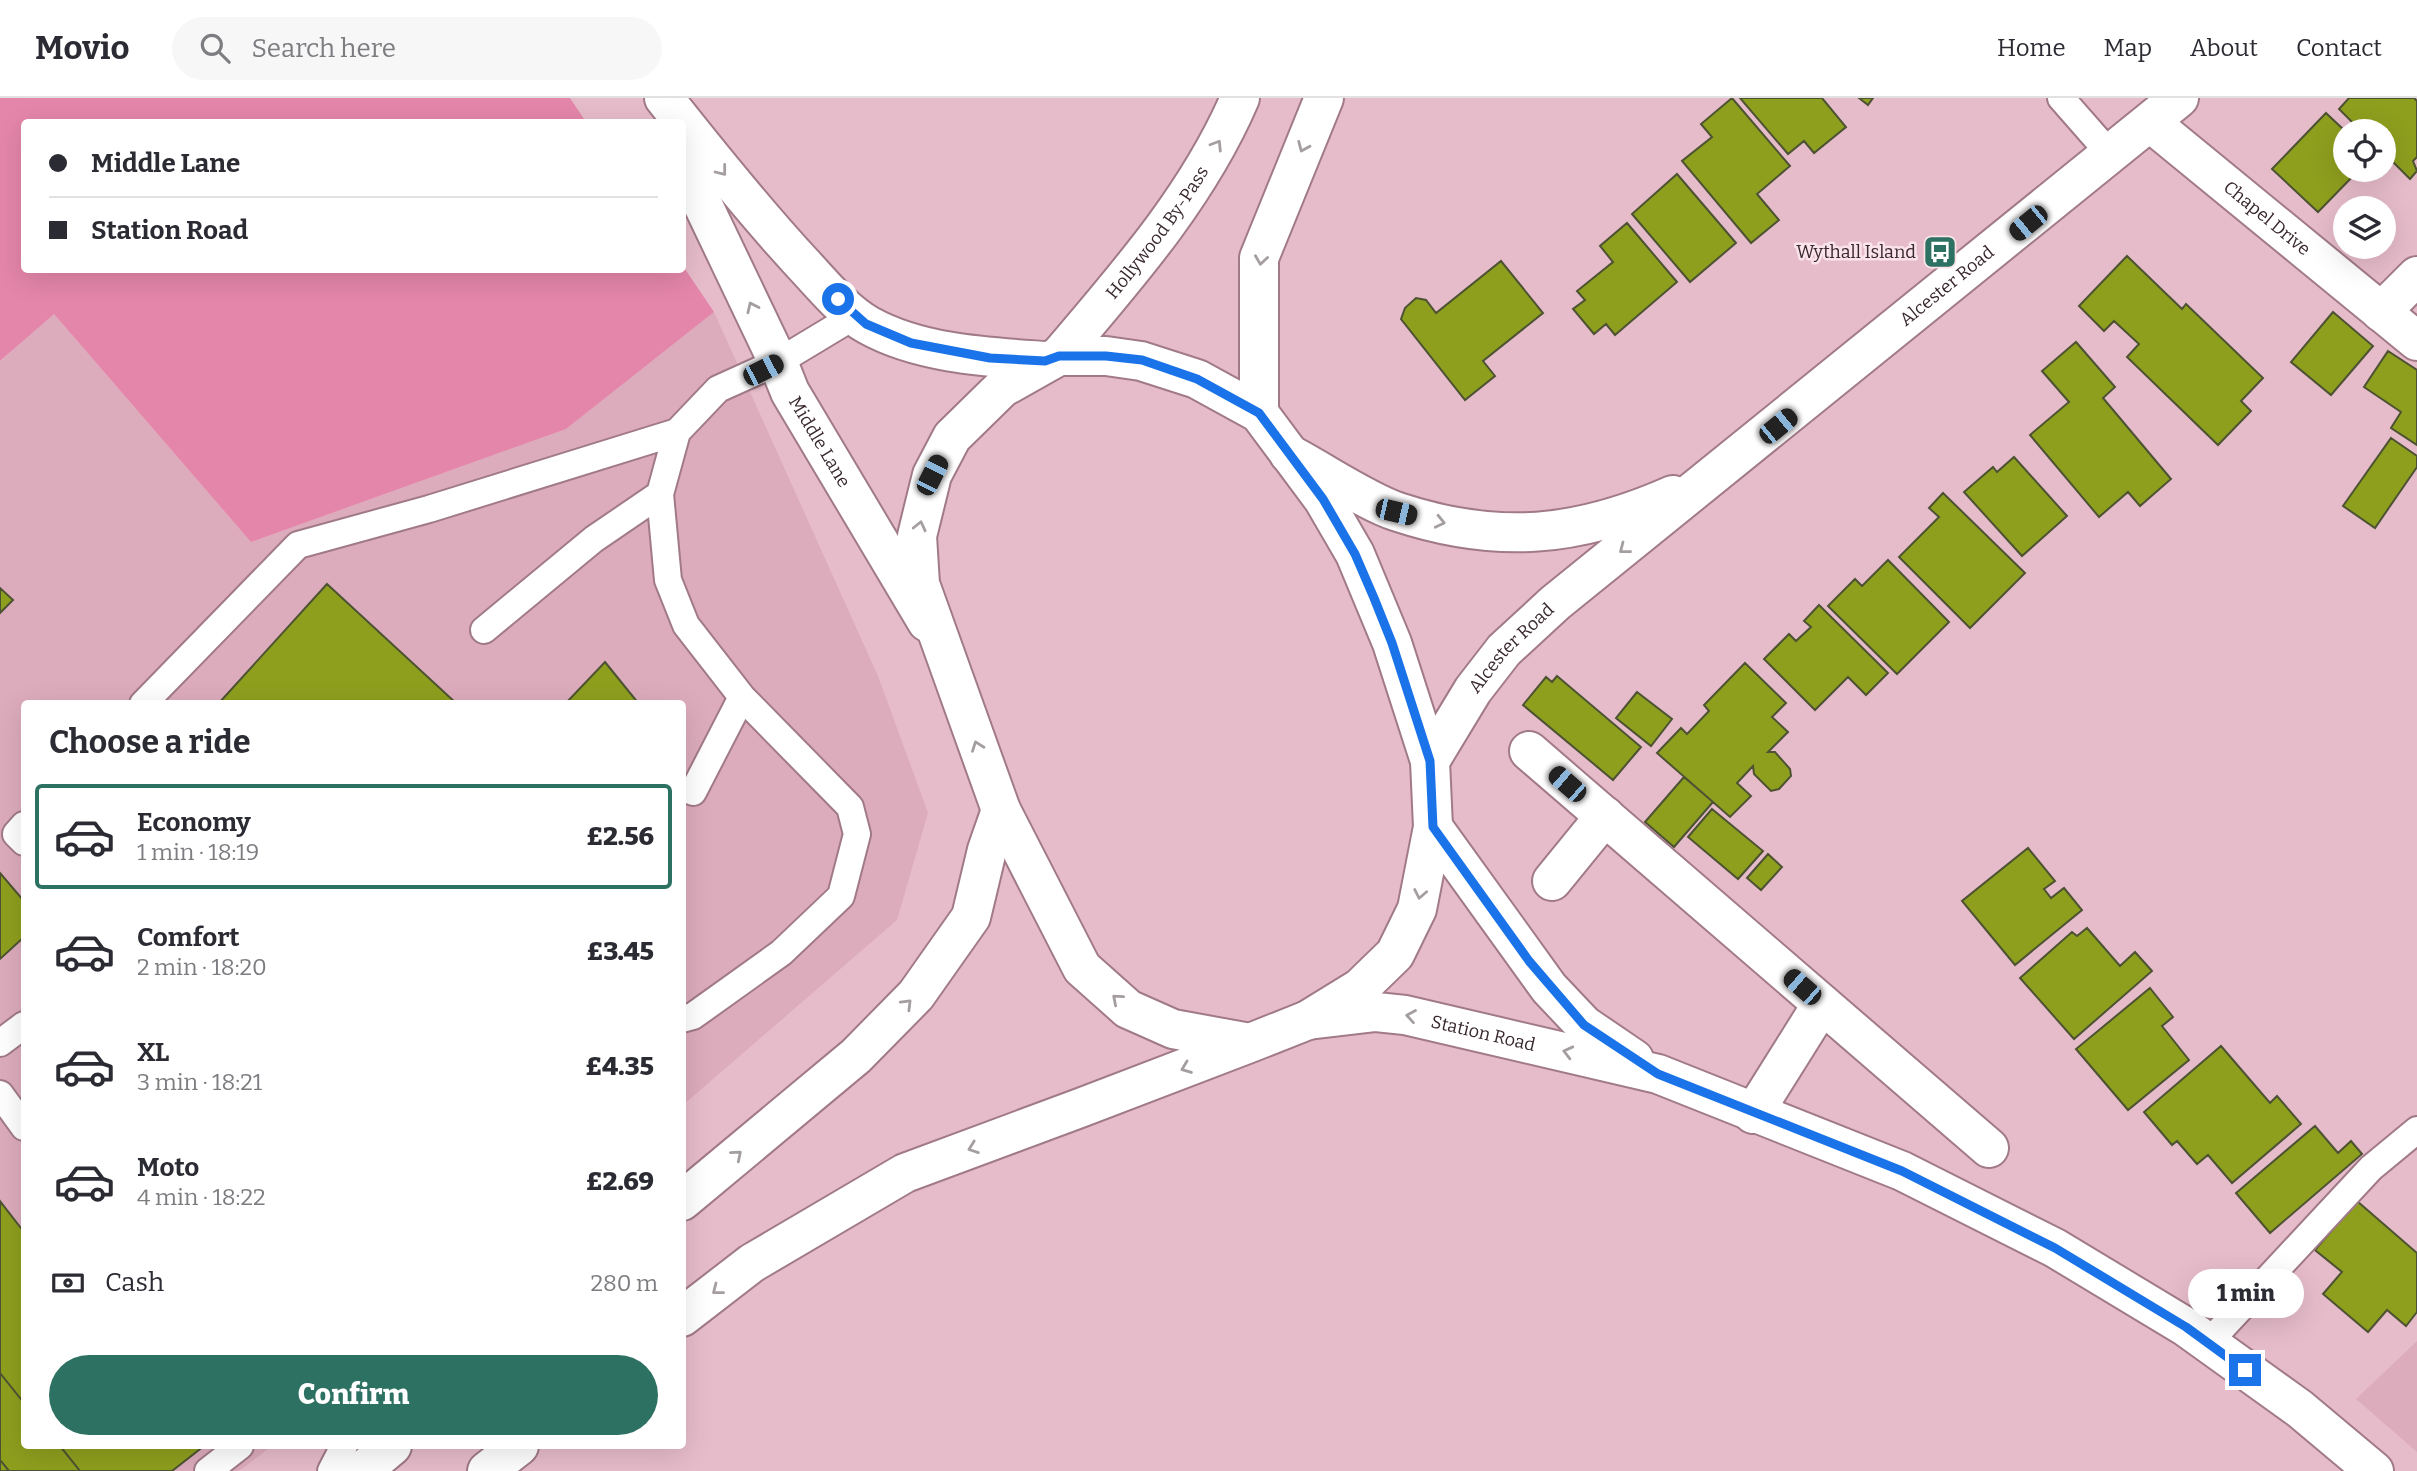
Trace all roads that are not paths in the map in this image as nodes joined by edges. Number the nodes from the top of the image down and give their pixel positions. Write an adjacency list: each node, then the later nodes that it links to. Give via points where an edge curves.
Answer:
1 (648, 98): 7 (main road)
2 (664, 98): 8 (main road, one-way to 8)
3 (1240, 98): 17 (main road, Hollywood By-Pass, one-way to 3, via 1154,245 1225,132)
4 (1324, 98): 19 (main road, one-way to 19, via 1259,258)
5 (2061, 98): 11 (lane)
6 (2179, 98): 9 (main road, Alcester Road)
7 (660, 119)
8 (681, 119)
9 (2151, 123): 11 (main road, Alcester Road); 14 (main road, Chapel Drive)
10 (686, 126): 15 (main road, one-way to 15, via 749,206)
11 (2111, 155): 22 (main road, Alcester Road)
12 (686, 169): 18 (main road, Middle Lane, one-way to 12)
13 (2417, 276): 14 (main road)
14 (2381, 312): 16 (main road, Chapel Drive)
15 (856, 315): 17 (main road, via 911,343 990,358); 18 (lane)
16 (2417, 341)
17 (1052, 358): 19 (main road, via 1142,360 1197,379); 25 (main road, one-way to 17, via 920,584 917,536 932,475 952,437 1002,388)
18 (778, 362): 20 (lane, via 718,389); 25 (main road, Middle Lane, via 790,392)
19 (1259, 413): 21 (main road)
20 (677, 432): 23 (lane); 27 (lane, via 298,545)
21 (1289, 454): 22 (main road, Alcester Road, one-way to 22, via 1396,512 1500,534 1569,530 1642,509); 29 (main road, via 1323,499 1355,554 1392,643)
22 (1716, 476): 29 (main road, Alcester Road, one-way to 29, via 1555,603 1504,650 1473,690)
23 (660, 494): 24 (lane, via 594,539); 26 (lane, via 668,580 686,625)
24 (484, 630)
25 (938, 640): 31 (main road, one-way to 25)
26 (742, 697): 30 (lane); 36 (lane, via 850,807 858,834 841,896 780,953)
27 (147, 700)
28 (1529, 751): 32 (main road)
29 (1430, 761): 33 (main road)
30 (693, 792)
31 (1001, 810): 40 (main road, one-way to 31, via 1173,1029 1128,1009 1082,968); 47 (main road, one-way to 31, via 856,1056 916,995 971,917)
32 (1605, 816): 34 (main road); 35 (main road)
33 (1433, 827): 37 (main road, one-way to 37, via 1417,909 1395,954 1360,988); 41 (main road, Station Road, via 1549,988 1584,1025)
34 (1552, 881)
35 (1822, 1004): 43 (main road); 46 (main road)
36 (686, 1018)
37 (1308, 1020): 40 (main road); 41 (main road, Station Road, one-way to 37, via 1405,1015 1376,1012)
38 (21, 1027): 39 (lane)
39 (0, 1043)
40 (1250, 1044): 48 (main road, one-way to 48, via 905,1173 752,1263)
41 (1658, 1074): 43 (main road, Station Road)
42 (0, 1094): 44 (lane)
43 (1753, 1114): 49 (main road, Station Road, via 1902,1171 2008,1224)
44 (21, 1122)
45 (2417, 1130): 49 (lane, via 2371,1168)
46 (1989, 1147)
47 (686, 1197)
48 (686, 1314)
49 (2208, 1343): 58 (main road, Station Road, via 2300,1409)
50 (236, 1449): 54 (lane)
51 (342, 1449): 55 (lane)
52 (388, 1449): 56 (main road)
53 (515, 1449): 57 (main road)
54 (208, 1471)
55 (331, 1471)
56 (362, 1471)
57 (486, 1471)
58 (2374, 1471)

